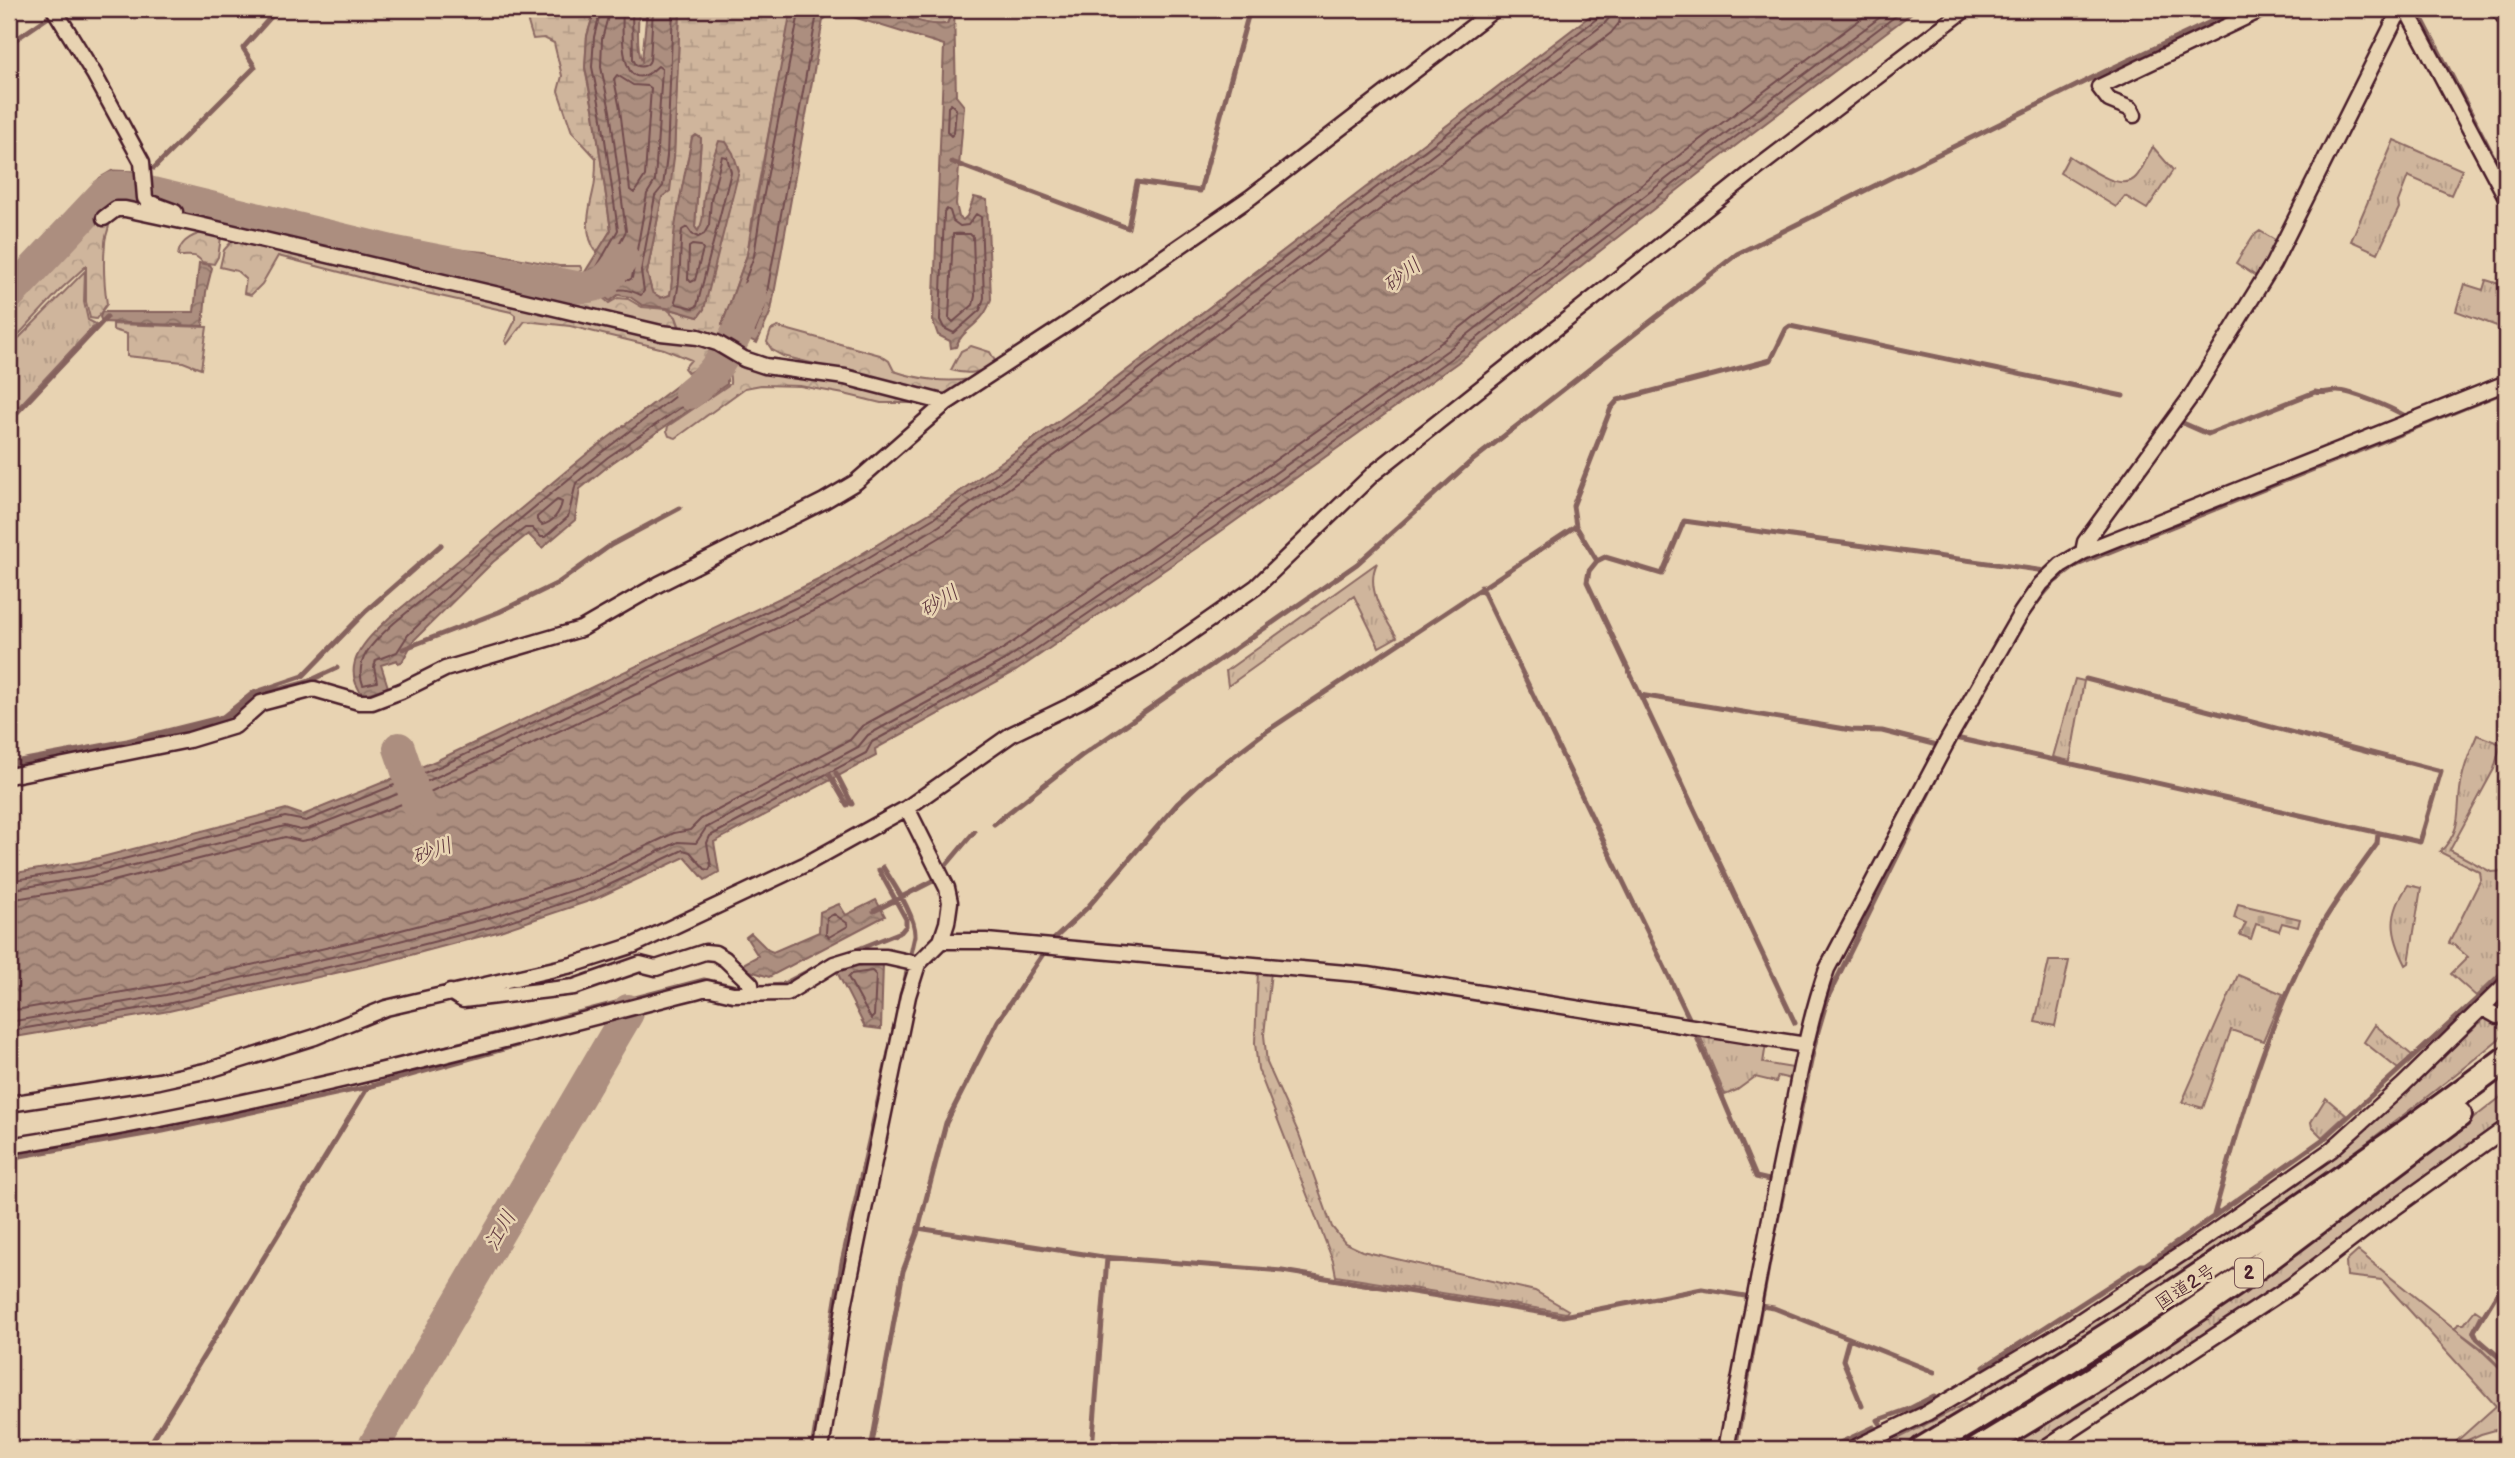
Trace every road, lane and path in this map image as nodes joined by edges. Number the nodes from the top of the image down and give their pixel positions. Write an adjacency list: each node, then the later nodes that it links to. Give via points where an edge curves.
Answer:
1 (1495, 9): 13 (street, via 1251,197)
2 (1966, 9): 16 (street, via 1756,169 1374,473 1256,587 1149,662 1012,734)
3 (2263, 9): 8 (street, via 2099,87 2109,100)
4 (2405, 9): 9 (street); 14 (street, via 2396,18 2273,264 2192,395 2085,542)
5 (2501, 9): 7 (street)
6 (56, 12): 11 (street, via 142,162 145,198)
7 (2506, 15)
8 (2134, 115)
9 (2506, 197)
10 (104, 218): 11 (street, via 116,209 125,209)
11 (200, 225): 13 (street, via 661,333 698,337 765,366 845,377)
12 (2506, 383): 14 (street)
13 (946, 403): 15 (street, via 856,482 580,629 445,669 372,702 314,689 261,703 235,726 189,740)
14 (2084, 552): 24 (street, via 2041,584 1950,738 1827,969)
15 (9, 776)
16 (907, 808): 17 (street, via 947,888 950,902); 20 (street, via 806,864 634,944 572,965)
17 (940, 940): 18 (street); 24 (street, via 1368,975)
18 (912, 963): 21 (street, via 857,957 834,964 787,993); 34 (street, via 852,1264)
19 (2506, 985): 22 (street)
20 (450, 992): 21 (street, via 463,1000 575,987 640,964 656,968 705,952 725,959 751,984); 28 (street, via 386,1008 315,1037 209,1070)
21 (752, 993): 31 (street, via 707,988 365,1075 120,1128)
22 (2483, 1008): 23 (street); 32 (street, via 2331,1150 2094,1312)
23 (2497, 1016)
24 (1806, 1045): 35 (street)
25 (2506, 1045): 29 (highway)
26 (2506, 1059): 29 (highway, 国道2号 / 2)
27 (2506, 1079): 38 (highway, 国道2号 / 2, via 2237,1282 2099,1376)
28 (9, 1104)
29 (2435, 1112): 37 (highway, 国道2号 / 2, via 2080,1356)
30 (2506, 1128): 39 (street, via 2291,1286)
31 (9, 1146)
32 (1969, 1388): 33 (street); 36 (street)
33 (1977, 1407)
34 (821, 1449)
35 (1726, 1449)
36 (1852, 1449)
37 (1923, 1449)
38 (1979, 1449)
39 (2043, 1449)

